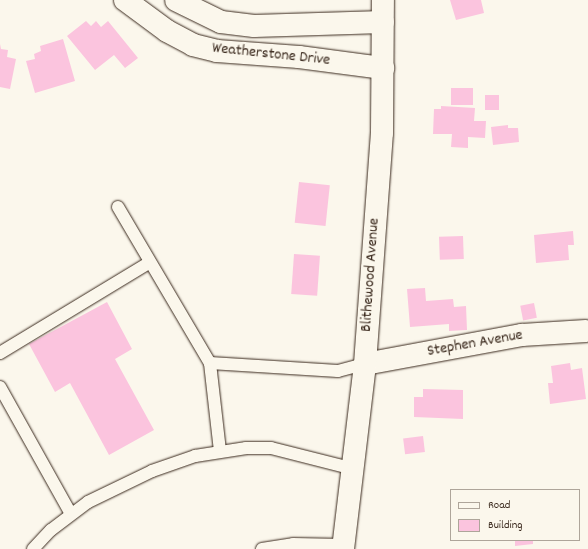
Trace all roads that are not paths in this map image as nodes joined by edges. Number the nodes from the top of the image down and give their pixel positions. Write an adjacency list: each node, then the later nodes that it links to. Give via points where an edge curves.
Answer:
1 (125, 0): 5 (street, Weatherstone Drive, via 167,30 194,45 218,52 299,57)
2 (176, 0): 4 (street, Weatherstone Drive, via 221,22 254,26)
3 (383, 0): 4 (street, Blithewood Avenue)
4 (383, 22): 5 (street, Blithewood Avenue)
5 (383, 68): 11 (street, Blithewood Avenue, via 382,133)
6 (118, 207): 7 (lane)
7 (150, 262): 9 (lane); 10 (lane)
8 (586, 331): 11 (street, Stephen Avenue, via 522,335)
9 (0, 353)
10 (210, 363): 11 (lane, via 338,371); 13 (lane)
11 (365, 364): 14 (street, Blithewood Avenue)
12 (0, 387): 15 (lane)
13 (220, 451): 14 (lane, via 271,448); 15 (lane, via 152,471 110,491)
14 (350, 468): 16 (street, Blithewood Avenue)
15 (71, 514): 17 (lane)
16 (343, 547): 18 (lane, via 294,544)
17 (32, 549)
18 (262, 549)

